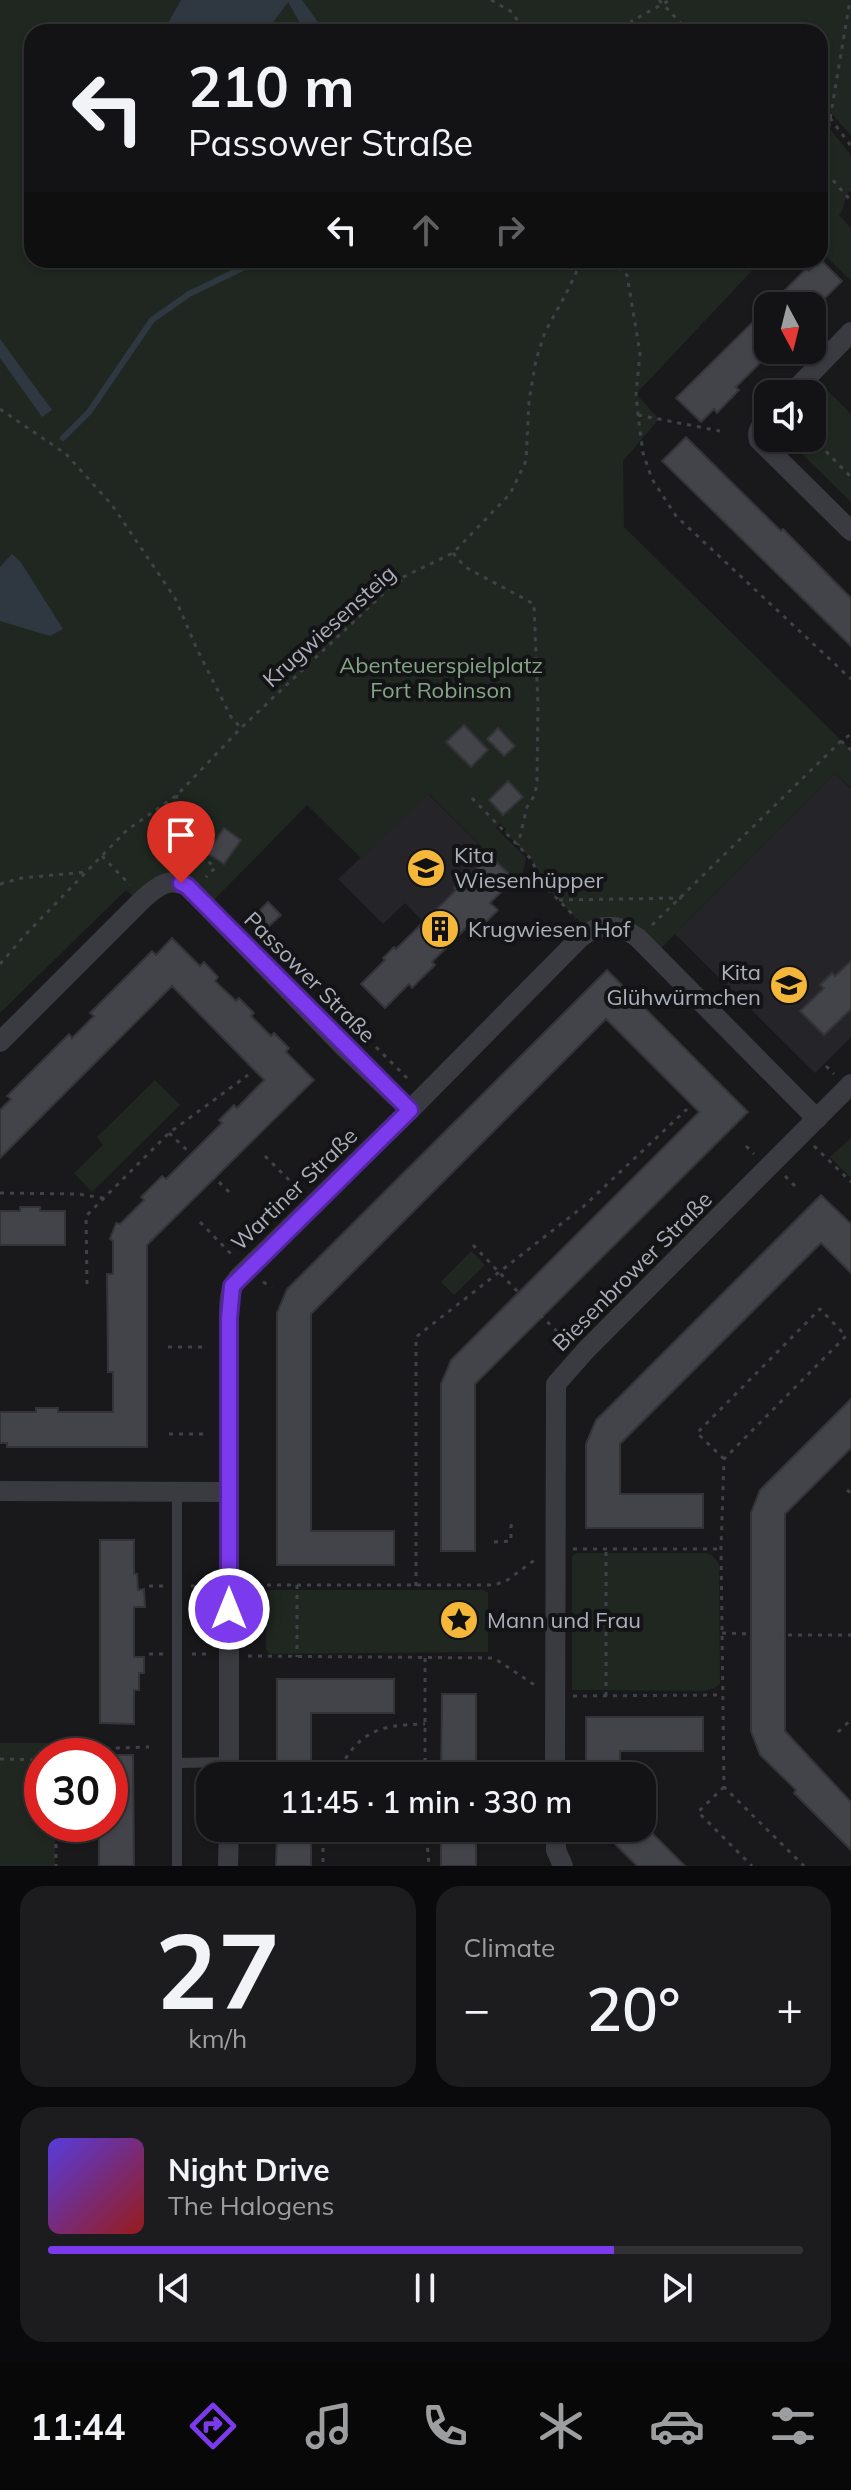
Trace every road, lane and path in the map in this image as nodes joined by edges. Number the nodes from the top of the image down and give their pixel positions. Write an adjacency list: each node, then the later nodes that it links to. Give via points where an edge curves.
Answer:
1 (491, 0): 6 (path, via 512,12)
2 (657, 0): 5 (path)
3 (670, 0): 5 (path)
4 (850, 0): 9 (path)
5 (664, 5): 7 (path); 8 (path)
6 (520, 24)
7 (630, 24)
8 (682, 24)
9 (830, 118): 10 (path); 11 (path)
10 (828, 129)
11 (851, 146)
12 (828, 174): 13 (path)
13 (851, 201)
14 (578, 268): 25 (path, Krugwiesensteig, via 536,360 526,461 510,494)
15 (620, 268): 19 (path, via 627,275 640,353)
16 (851, 332): 17 (street)
17 (805, 380)
18 (0, 409): 29 (path, via 66,454 112,505 175,598)
19 (638, 415): 20 (path); 28 (path, via 652,479 676,516)
20 (720, 431)
21 (826, 451): 23 (path)
22 (771, 452): 24 (street)
23 (851, 477)
24 (851, 531)
25 (453, 553): 26 (path, Krugwiesensteig); 35 (path, via 465,567 534,604 537,781)
26 (399, 579): 27 (path); 29 (path, Krugwiesensteig)
27 (406, 586)
28 (851, 679)
29 (241, 728): 33 (path, Krugwiesensteig)
30 (851, 734): 31 (path)
31 (841, 741): 32 (path); 41 (path)
32 (851, 750)
33 (177, 795): 36 (path, Krugwiesensteig); 37 (path, via 177,830)
34 (472, 798): 35 (path)
35 (518, 845): 42 (path)
36 (101, 855): 38 (path, Krugwiesensteig); 39 (path)
37 (215, 868)
38 (86, 872): 40 (path); 45 (path, Krugwiesensteig)
39 (126, 881)
40 (0, 884)
41 (682, 898): 42 (path); 44 (path)
42 (559, 900): 43 (path)
43 (589, 931): 44 (street, via 615,926); 50 (street, Wartiner Straße)
44 (638, 938): 51 (street)
45 (0, 964)
46 (0, 1042): 50 (street, Passower Straße, via 144,898 171,881 187,886)
47 (248, 1075): 52 (path)
48 (851, 1084): 51 (street, Biesenbrower Straße)
49 (687, 1109): 65 (path, via 584,1206)
50 (410, 1110): 63 (street, Wartiner Straße)
51 (817, 1119): 53 (street, Biesenbrower Straße)
52 (169, 1133): 54 (path); 62 (path)
53 (802, 1134): 58 (path); 98 (street, Biesenbrower Straße, via 556,1384)
54 (191, 1154)
55 (265, 1156): 63 (path)
56 (779, 1170): 59 (path)
57 (212, 1175): 60 (path)
58 (851, 1182)
59 (796, 1187)
60 (229, 1192)
61 (0, 1193): 62 (path)
62 (103, 1198): 66 (path, via 86,1216)
63 (313, 1204): 71 (street, Wartiner Straße, via 232,1286)
64 (473, 1245): 65 (path)
65 (498, 1273): 67 (path); 88 (path, via 416,1337)
66 (87, 1284)
67 (518, 1292)
68 (540, 1315): 69 (path)
69 (559, 1333)
70 (168, 1347): 71 (path)
71 (229, 1347): 73 (street, Wartiner Straße)
72 (169, 1434): 73 (path)
73 (228, 1434): 76 (street, Wartiner Straße)
74 (724, 1459): 74 (path, via 846,1336 820,1309 697,1433); 82 (path)
75 (0, 1491): 77 (street)
76 (228, 1492): 77 (street); 84 (street, Wartiner Straße)
77 (177, 1493): 87 (lane)
78 (515, 1519): 79 (path, via 511,1541)
79 (494, 1542)
80 (566, 1549): 81 (path)
81 (606, 1549): 82 (path); 100 (path)
82 (721, 1549): 89 (path)
83 (544, 1552): 88 (path, via 494,1585)
84 (228, 1585): 85 (path); 87 (path); 95 (street, Wartiner Straße)
85 (297, 1585): 88 (path); 96 (path)
86 (149, 1586): 87 (path)
87 (177, 1586): 94 (lane)
88 (416, 1586)
89 (722, 1633): 90 (path); 99 (path)
90 (751, 1634)
91 (778, 1635): 92 (path)
92 (851, 1635)
93 (149, 1654): 94 (path)
94 (177, 1654): 95 (path); 112 (lane)
95 (229, 1656): 96 (path); 108 (street, Wartiner Straße)
96 (297, 1657): 97 (path)
97 (425, 1658): 98 (path, via 494,1658); 102 (path)
98 (555, 1695): 100 (path); 111 (street, Biesenbrower Straße)
99 (723, 1695): 100 (path); 114 (path)
100 (606, 1696)
101 (851, 1720): 103 (path)
102 (425, 1724): 109 (path, via 367,1734); 110 (path)
103 (838, 1732)
104 (149, 1747): 105 (path)
105 (128, 1748)
106 (0, 1759): 107 (path)
107 (24, 1760)
108 (229, 1762)
109 (343, 1762)
110 (425, 1762)
111 (555, 1762)
112 (177, 1763): 113 (lane); 121 (lane)
113 (196, 1765)
114 (724, 1787): 126 (path, via 698,1812); 127 (path)
115 (56, 1842): 120 (path)
116 (229, 1842): 122 (street)
117 (323, 1842): 123 (path)
118 (427, 1842): 124 (path)
119 (556, 1842): 125 (street)
120 (56, 1866)
121 (177, 1866)
122 (228, 1866)
123 (323, 1866)
124 (429, 1866)
125 (563, 1866)
126 (752, 1866)
127 (804, 1866)

